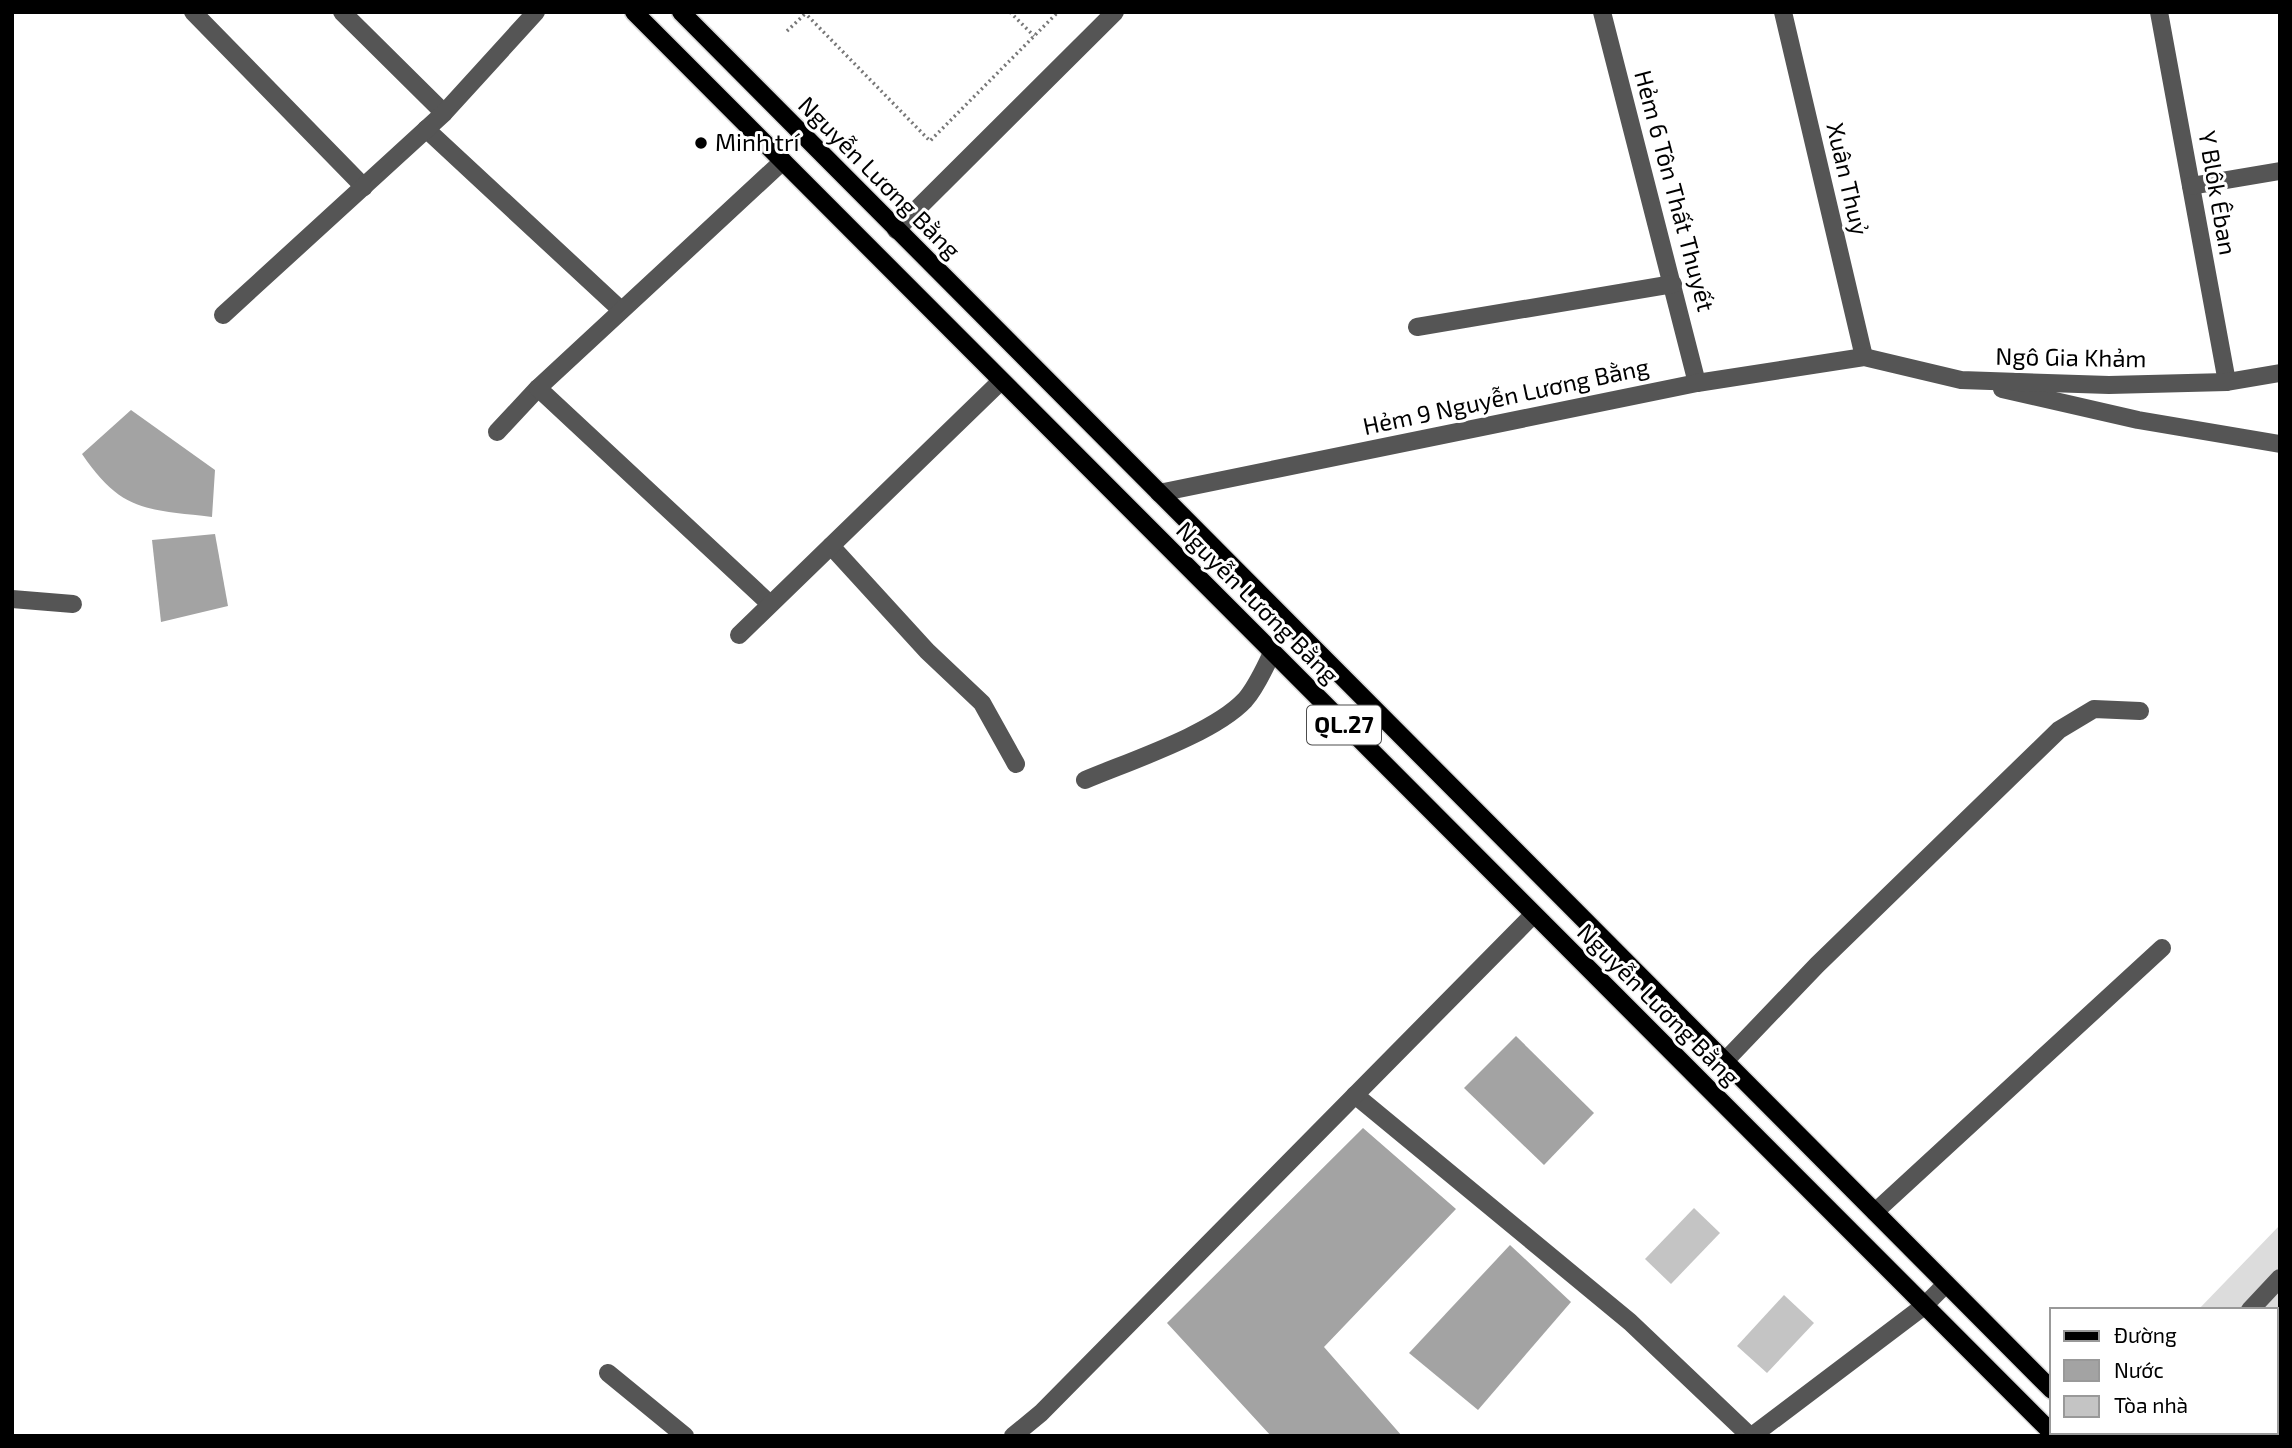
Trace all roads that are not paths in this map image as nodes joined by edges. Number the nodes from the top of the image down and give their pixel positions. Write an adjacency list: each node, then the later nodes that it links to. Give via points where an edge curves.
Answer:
1 (193, 12): 17 (street)
2 (342, 12): 12 (street)
3 (536, 12): 12 (street)
4 (634, 12): 11 (main road, Nguyễn Lương Bằng / QL.27)
5 (681, 12): 10 (main road, Nguyễn Lương Bằng / QL.27)
6 (1115, 12): 18 (street)
7 (1602, 12): 19 (street, Hẻm 6 Tôn Thất Thuyết)
8 (1783, 12): 23 (street, Xuân Thuỷ)
9 (2159, 12): 16 (street, Y Blôk Êban)
10 (744, 77): 11 (main road); 18 (main road, Nguyễn Lương Bằng / QL.27)
11 (721, 99): 14 (main road, Nguyễn Lương Bằng / QL.27)
12 (444, 113): 13 (street)
13 (426, 129): 17 (street); 20 (street)
14 (783, 161): 20 (street); 26 (main road, Nguyễn Lương Bằng / QL.27)
15 (2280, 170): 16 (street)
16 (2191, 186): 27 (street, Y Blôk Êban)
17 (364, 187): 21 (street)
18 (896, 230): 32 (main road, Nguyễn Lương Bằng / QL.27)
19 (1673, 284): 22 (street); 28 (street, Hẻm 6 Tôn Thất Thuyết)
20 (621, 310): 29 (street)
21 (223, 316)
22 (1417, 327)
23 (1864, 357): 25 (street, Ngô Gia Khảm); 28 (street, Hẻm 9 Nguyễn Lương Bằng)
24 (2280, 373): 27 (street, Ngô Gia Khảm)
25 (1961, 380): 27 (street, Ngô Gia Khảm, via 2109,385); 31 (street, via 2138,420)
26 (1001, 381): 33 (street); 38 (main road, Nguyễn Lương Bằng / QL.27)
27 (2227, 382)
28 (1697, 383): 32 (street, Hẻm 9 Nguyễn Lương Bằng)
29 (538, 388): 30 (street); 36 (street)
30 (497, 432)
31 (2280, 444)
32 (1159, 493): 44 (main road, Nguyễn Lương Bằng / QL.27)
33 (831, 546): 36 (street); 40 (street, via 927,651 982,703)
34 (12, 599): 35 (street)
35 (73, 604)
36 (770, 604): 37 (street)
37 (739, 635)
38 (1272, 653): 41 (street, via 1254,689 1233,711 1190,735); 42 (main road, Nguyễn Lương Bằng / QL.27)
39 (2140, 711): 44 (street, via 2089,711 2059,730 1817,965)
40 (1016, 764)
41 (1085, 780)
42 (1533, 915): 45 (street); 49 (main road, Nguyễn Lương Bằng / QL.27)
43 (2162, 948): 46 (street)
44 (1725, 1062): 46 (main road, Nguyễn Lương Bằng / QL.27)
45 (1355, 1095): 55 (street); 56 (street, via 1630,1322)
46 (1875, 1212): 48 (main road, Nguyễn Lương Bằng / QL.27)
47 (2280, 1278): 50 (street)
48 (1946, 1284): 49 (street); 52 (main road, Nguyễn Lương Bằng / QL.27)
49 (1924, 1306): 53 (main road, Nguyễn Lương Bằng / QL.27); 56 (street)
50 (2252, 1308)
51 (608, 1373): 54 (street)
52 (2050, 1388)
53 (2050, 1431)
54 (685, 1436)
55 (1013, 1436)
56 (1751, 1436)

